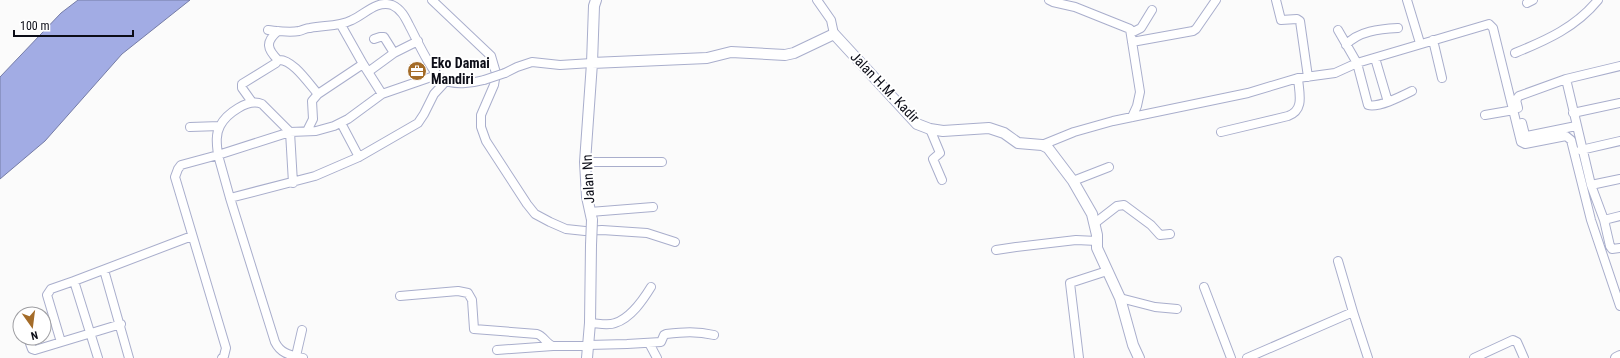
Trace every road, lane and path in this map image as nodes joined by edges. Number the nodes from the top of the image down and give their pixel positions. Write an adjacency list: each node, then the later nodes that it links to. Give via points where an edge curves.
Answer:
1 (432, 0): 78 (street, via 491,56 496,73 494,85 481,115 481,126 486,141 535,214 566,229 647,233)
2 (596, 0): 27 (street, Jalan Nn)
3 (817, 0): 16 (street, via 831,20)
4 (1049, 0): 15 (street, via 1128,28)
5 (1216, 0): 20 (street, via 1193,31)
6 (1276, 0): 33 (street, via 1281,20 1300,20)
7 (1407, 0): 21 (street)
8 (1598, 0): 24 (street, via 1568,28)
9 (1152, 10): 15 (street, via 1142,28)
10 (341, 25): 14 (street); 19 (street, via 374,5 386,3 404,15); 29 (street)
11 (1398, 28): 22 (street, via 1362,34)
12 (268, 30): 14 (street)
13 (1338, 30): 22 (street)
14 (278, 31): 26 (street, via 271,37 269,47 270,52)
15 (1131, 33): 20 (street)
16 (834, 34): 27 (street, via 786,55 731,52 706,58); 52 (street, Jalan H.M. Kadir, via 912,120)
17 (374, 39): 23 (street, via 384,37)
18 (1433, 40): 21 (street); 35 (street); 44 (street, via 1487,24 1491,26)
19 (418, 41): 23 (street); 32 (street)
20 (1132, 42): 47 (street, via 1140,92)
21 (1420, 43): 25 (street)
22 (1346, 44): 28 (street)
23 (394, 53): 31 (street)
24 (1515, 53)
25 (1375, 58): 28 (street); 42 (street)
26 (278, 60): 39 (street, via 285,61 295,68); 41 (street, via 242,84)
27 (592, 63): 37 (street, bridge, via 560,65 532,62 476,82); 61 (street, Jalan Nn)
28 (1357, 63): 33 (street, via 1335,73); 42 (street, via 1368,105)
29 (363, 64): 31 (street); 39 (street)
30 (1620, 66): 36 (street)
31 (368, 72): 40 (street)
32 (437, 75): 37 (street); 40 (street)
33 (1308, 77): 34 (street)
34 (1298, 78): 47 (street, via 1248,93); 55 (street, via 1300,103 1297,112)
35 (1442, 78)
36 (1566, 80): 45 (street); 50 (street, via 1519,96 1516,100 1525,135)
37 (446, 81): 60 (street, via 434,94 418,123)
38 (1412, 92): 42 (street)
39 (318, 94): 53 (street, via 312,101 313,119)
40 (382, 94): 48 (street)
41 (252, 102): 49 (street, via 238,109); 54 (street, via 262,104)
42 (1388, 102)
43 (1620, 103): 45 (street)
44 (1514, 110): 46 (street); 89 (street, via 1522,144 1566,136 1571,140 1590,220)
45 (1573, 113): 50 (street)
46 (1485, 115)
47 (1132, 117): 57 (street, via 1074,132)
48 (341, 123): 53 (street, via 326,129); 60 (street)
49 (220, 126): 51 (street); 59 (street, via 217,137)
50 (1576, 126): 58 (street)
51 (190, 127)
52 (930, 129): 57 (street, Jalan H.M. Kadir, via 943,131 989,128 1004,133 1018,143); 65 (street, via 940,153 933,159)
53 (307, 131): 54 (street)
54 (290, 132): 59 (street); 67 (street)
55 (1221, 132)
56 (1620, 141): 58 (street)
57 (1042, 145): 66 (street, via 1048,148)
58 (1581, 150): 68 (street)
59 (218, 155): 69 (street); 76 (street, via 181,165 176,173)
60 (359, 157): 67 (street)
61 (585, 162): 62 (street); 71 (street, Jalan Nn)
62 (662, 162)
63 (1110, 167): 66 (street)
64 (1620, 179): 68 (street)
65 (942, 180)
66 (1073, 181): 74 (street)
67 (293, 183): 69 (street)
68 (1590, 185): 73 (street)
69 (230, 198): 106 (street, via 275,342 284,353)
70 (653, 207): 71 (street)
71 (591, 216): 92 (street, Jalan Nn, bridge)
72 (1620, 216): 73 (street)
73 (1604, 220): 79 (street, via 1610,246 1612,249)
74 (1095, 223): 75 (street, via 1117,206 1124,205 1160,235); 77 (street)
75 (1170, 234)
76 (192, 236): 82 (street); 109 (street, via 226,348)
77 (1097, 241): 80 (street, via 1076,240); 83 (street, via 1097,248)
78 (675, 242)
79 (1620, 248)
80 (996, 250)
81 (1338, 261): 91 (street)
82 (104, 270): 84 (street); 93 (street)
83 (1108, 271): 88 (street); 112 (street, via 1070,283)
84 (74, 281): 95 (street); 97 (street, via 51,289 47,296)
85 (651, 287): 92 (street, via 643,301 617,323)
86 (1204, 287): 114 (street)
87 (400, 296): 102 (street, via 458,291 468,293 472,300 474,329 538,334)
88 (1120, 298): 90 (street); 113 (street)
89 (1620, 306)
90 (1177, 310)
91 (1353, 312): 115 (street); 116 (street)
92 (590, 323): 103 (street, Jalan Nn)
93 (121, 324): 95 (street); 108 (street)
94 (302, 330): 106 (street)
95 (90, 333): 97 (street); 107 (street)
96 (714, 335): 98 (street, via 691,331 666,334 661,342)
97 (61, 342): 99 (street)
98 (649, 343): 103 (street); 111 (street)
99 (52, 345)
100 (31, 346): 101 (street, via 35,350)
101 (48, 346)
102 (553, 346): 103 (street); 104 (street)
103 (588, 346): 110 (street, Jalan Nn)
104 (497, 350)
105 (1620, 356): 119 (street)
106 (300, 357)
107 (98, 358)
108 (130, 358)
109 (222, 358)
110 (587, 358)
111 (658, 358)
112 (1079, 358)
113 (1139, 358)
114 (1231, 358)
115 (1247, 358)
116 (1368, 358)
117 (1474, 358): 118 (street, via 1513,340 1517,342)
118 (1524, 358)
119 (1616, 358)

